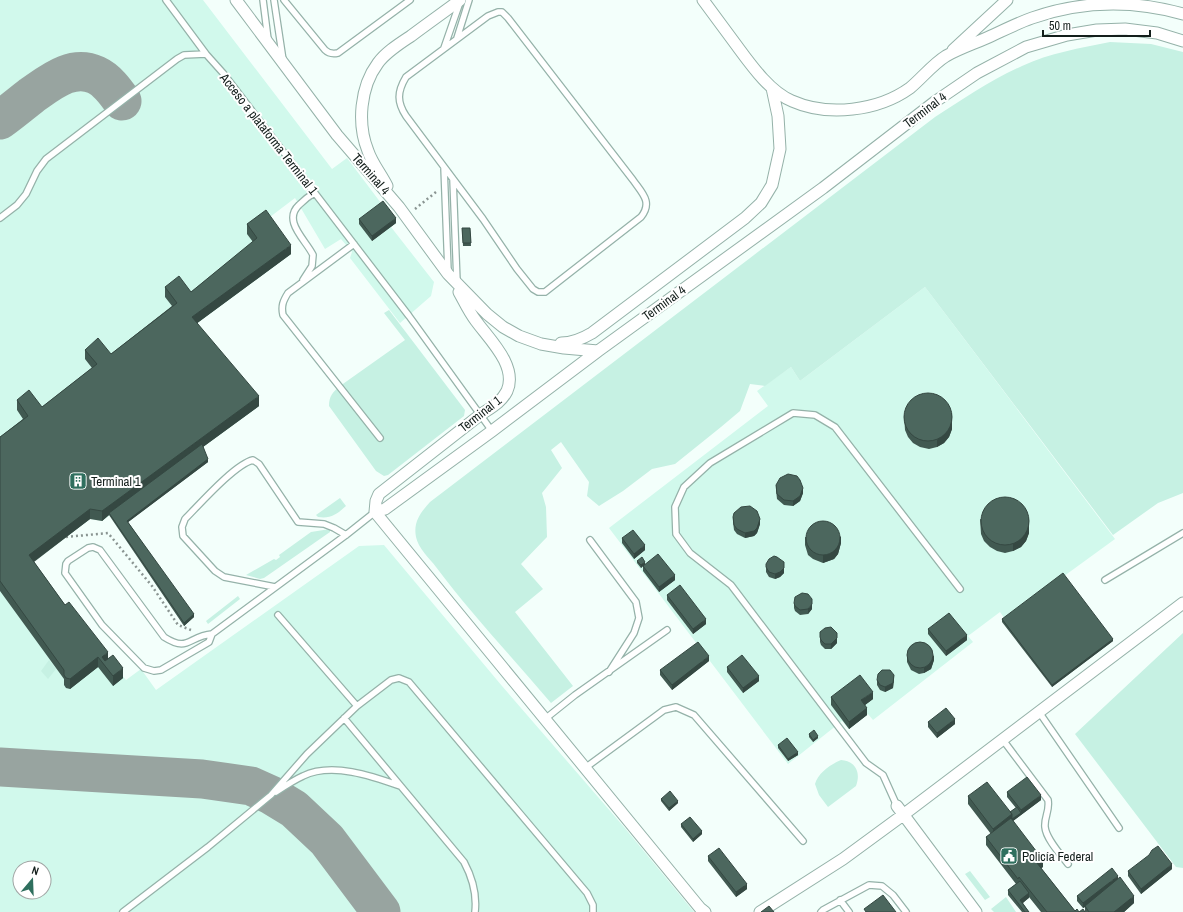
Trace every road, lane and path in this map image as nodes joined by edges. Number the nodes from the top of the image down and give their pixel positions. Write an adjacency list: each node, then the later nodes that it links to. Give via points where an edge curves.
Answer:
1 (166, 0): 16 (lane, Acceso a plataforma Terminal 1)
2 (236, 0): 14 (street, Terminal 4)
3 (263, 0): 14 (lane)
4 (274, 0): 18 (lane)
5 (284, 0): 6 (lane, via 325,50 334,54)
6 (410, 0)
7 (460, 0): 15 (lane); 24 (street, via 393,48 378,63 368,81 361,111 362,131 368,151)
8 (469, 0): 12 (lane)
9 (703, 0): 19 (street, Terminal 4, via 758,74)
10 (1007, 0): 17 (street)
11 (1183, 14): 17 (street, Terminal 4, via 1136,3 1075,6 1032,18)
12 (457, 38): 15 (lane); 21 (lane, via 493,13 502,12 632,180 647,201 647,207 641,217 549,290 541,293 533,289 517,269)
13 (1183, 41): 31 (street, Terminal 4, via 1157,33 1126,29 1096,30 1026,47 977,73 936,101 823,188)
14 (269, 44): 18 (street, Terminal 4)
15 (444, 48): 20 (lane, via 406,77 399,92 400,106)
16 (206, 54): 23 (lane, Acceso a plataforma Terminal 1); 25 (lane, via 184,55 177,59 46,159 26,194)
17 (946, 56): 19 (street, Terminal 4, via 909,88 891,99 868,106 842,110 814,108 791,101)
18 (284, 64): 24 (street, Terminal 4, via 337,135)
19 (772, 88): 30 (street, via 778,116 780,149 772,186 761,203 745,218 592,333 580,340 567,343)
20 (444, 167): 21 (lane); 27 (lane)
21 (453, 179): 29 (lane)
22 (438, 187): 24 (path, via 436,192)
23 (314, 192): 26 (lane, Acceso a plataforma Terminal 1); 28 (lane, via 296,208 293,219 294,225 313,255 312,266)
24 (402, 211): 27 (street, Terminal 4)
25 (0, 218)
26 (354, 244): 28 (lane); 32 (lane, Acceso a plataforma Terminal 1)
27 (448, 274): 29 (street, Terminal 4); 32 (street, Terminal 1, via 507,365 508,390 503,398)
28 (300, 284): 34 (lane, via 284,299 283,315)
29 (458, 284): 30 (street, Terminal 4, via 503,327)
30 (541, 344): 31 (street, Terminal 4)
31 (598, 351): 33 (street, Terminal 1)
32 (480, 415): 33 (lane, Acceso a plataforma Terminal 1); 35 (street, Terminal 1, via 379,494)
33 (492, 431): 35 (street, Terminal 1, via 385,509)
34 (380, 438)
35 (374, 512): 37 (lane, Terminal 1); 52 (street)
36 (1183, 533): 40 (lane)
37 (346, 535): 41 (lane, Terminal 1); 41 (lane, via 324,524 298,522 253,460 237,468 185,519 182,527 183,536 215,571 224,577)
38 (66, 537): 46 (path, via 108,534 152,586 178,625)
39 (590, 540): 48 (lane, via 636,602 639,618 634,633)
40 (1105, 580)
41 (275, 587): 47 (lane, Terminal 1)
42 (960, 589): 57 (lane, via 835,427 816,415 793,413 710,463 684,487 675,507 676,534 690,553 731,585 866,764 883,775)
43 (1183, 603): 50 (street)
44 (278, 616): 49 (lane)
45 (667, 630): 48 (lane)
46 (203, 634): 47 (lane, Terminal 1); 47 (lane, Terminal 1, via 186,644 172,642 164,636 100,550 88,548 66,564 65,573 102,625 144,668 161,670 209,642)
47 (212, 634)
48 (609, 672): 52 (lane)
49 (357, 706): 51 (lane); 64 (lane, via 391,680 399,678 409,682 587,893 593,905)
50 (1039, 712): 53 (street); 58 (lane)
51 (344, 718): 55 (lane); 56 (lane, via 307,754)
52 (545, 719): 54 (street)
53 (1002, 740): 57 (street); 60 (lane, via 1048,800 1049,807 1045,820 1047,837)
54 (585, 768): 59 (lane, via 664,710 676,707 694,715); 65 (street)
55 (402, 787): 56 (lane, via 373,776 323,771 304,775); 63 (lane, via 464,862 473,887)
56 (271, 795): 62 (lane, via 208,848)
57 (900, 811): 66 (street, via 843,859); 70 (street)
58 (1120, 828)
59 (803, 841)
60 (1068, 864)
61 (840, 900): 67 (lane); 68 (lane); 69 (lane, via 869,885 882,886)
62 (123, 912)
63 (475, 912)
64 (593, 912)
65 (705, 912)
66 (760, 912)
67 (821, 912)
68 (849, 912)
69 (906, 912)
70 (976, 912)

